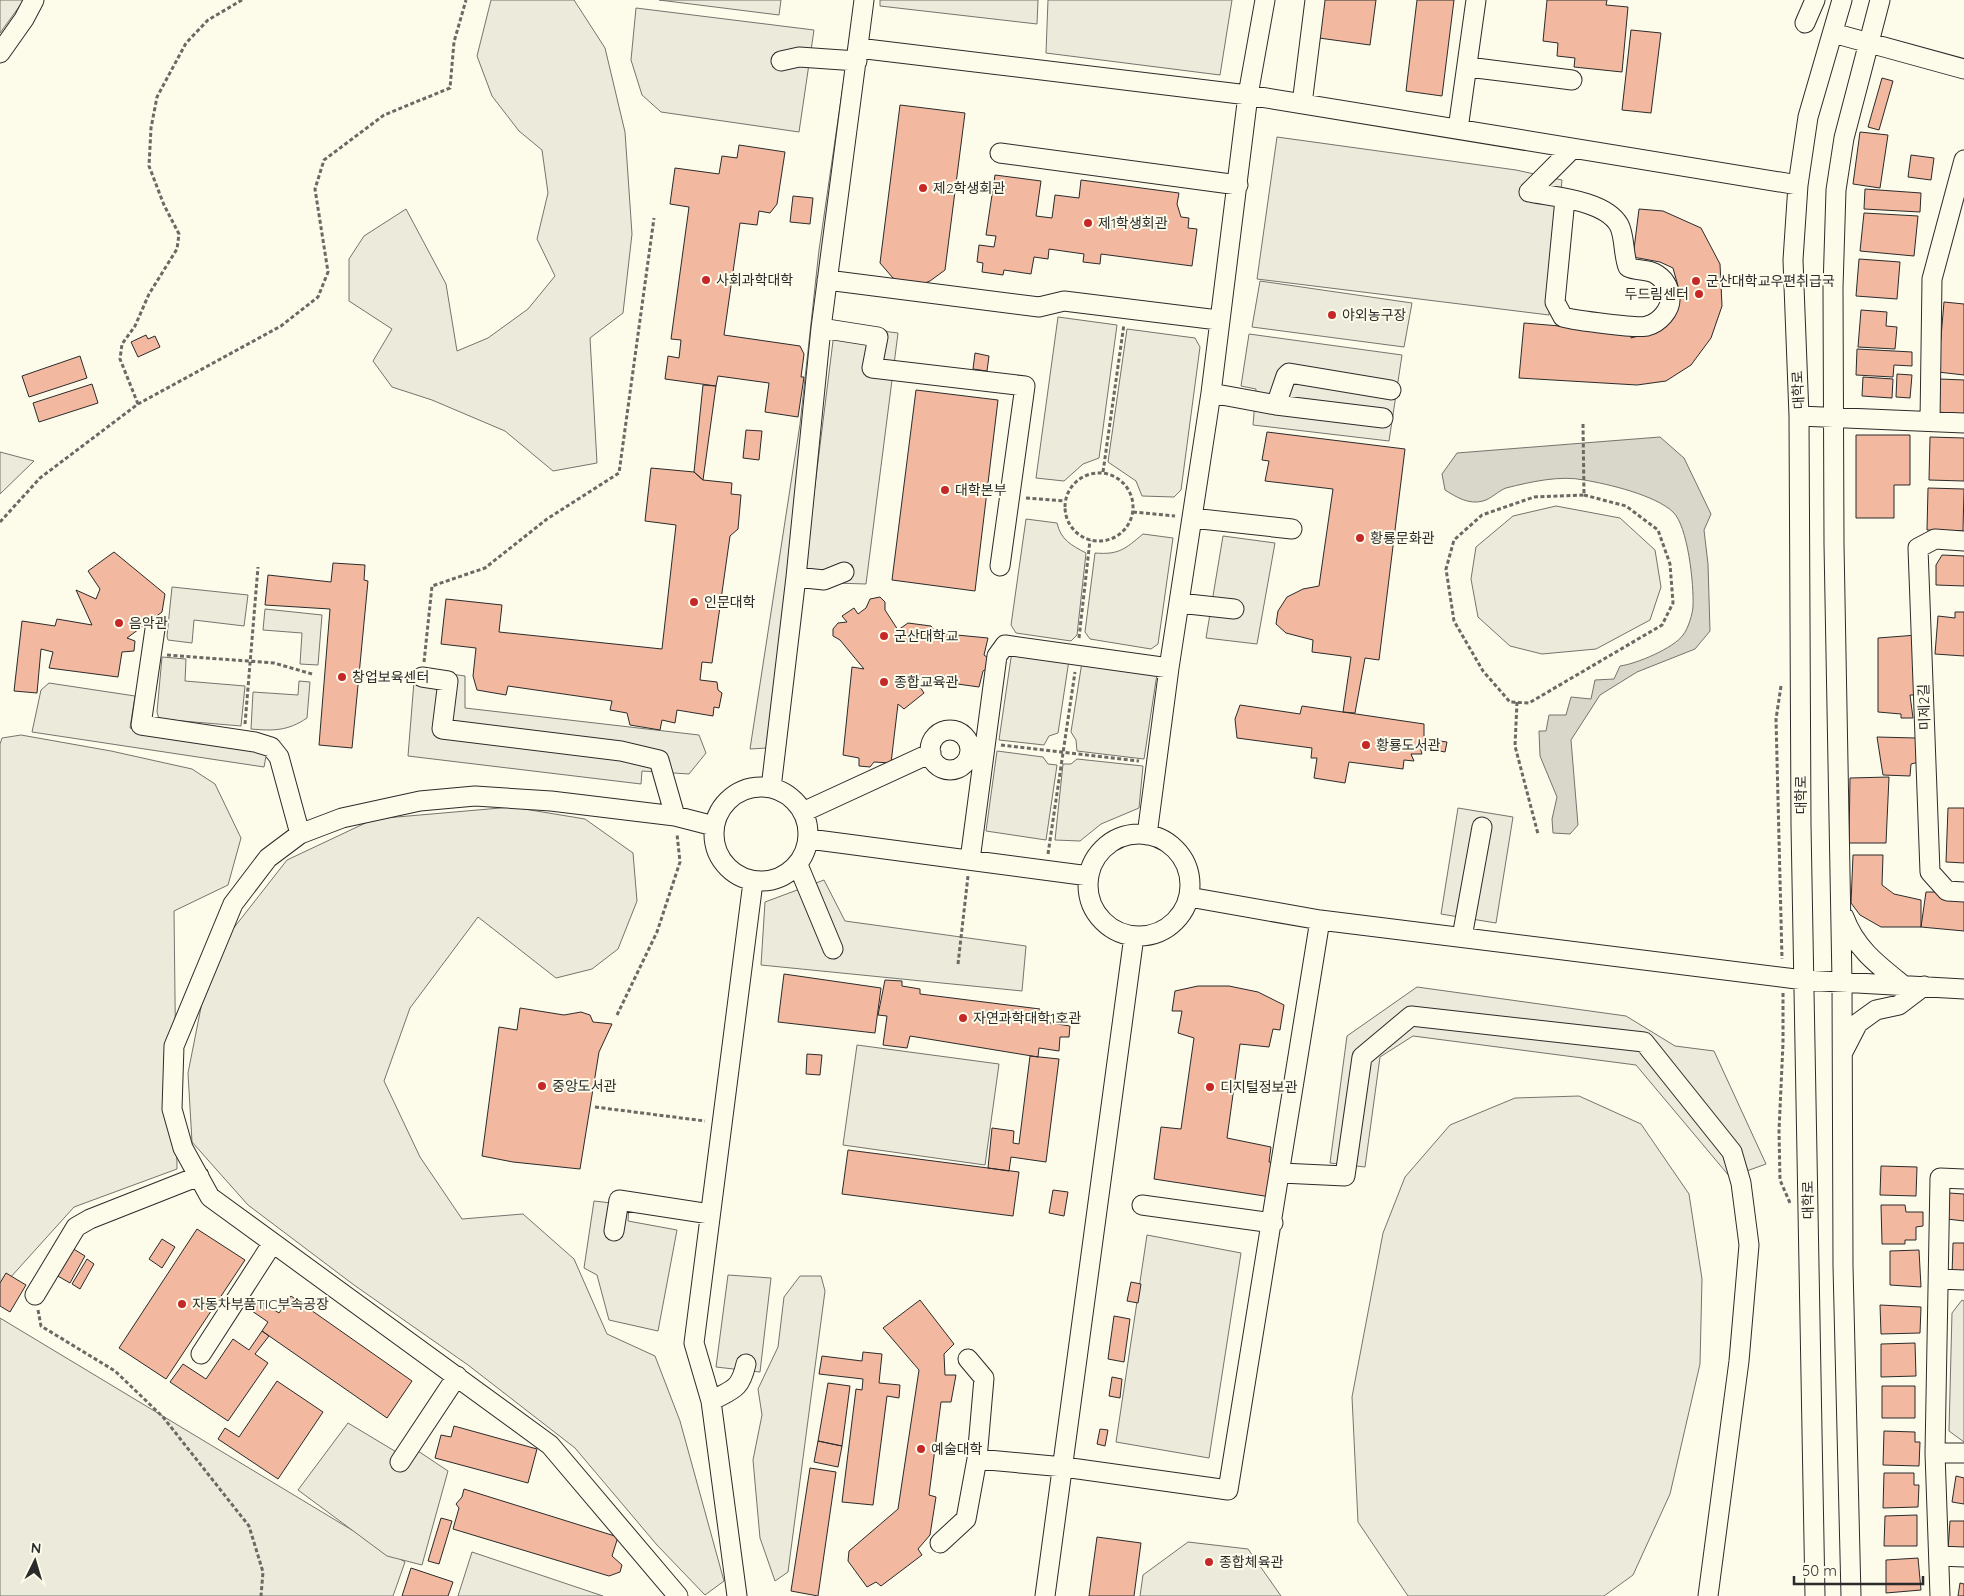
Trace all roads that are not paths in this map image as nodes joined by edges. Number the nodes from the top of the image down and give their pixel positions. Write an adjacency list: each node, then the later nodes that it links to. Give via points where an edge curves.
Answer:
1 (34, 0): 12 (street)
2 (864, 0): 13 (street)
3 (1265, 0): 18 (street)
4 (1315, 0): 19 (street)
5 (1476, 0): 15 (street)
6 (1816, 0): 9 (street)
7 (1842, 0): 10 (street, 대학로)
8 (1880, 0): 11 (street)
9 (1805, 23)
10 (1833, 33): 11 (street); 25 (street, 대학로, via 1808,118)
11 (1869, 43): 16 (street); 34 (street, via 1844,138 1836,190)
12 (0, 53)
13 (857, 55): 14 (street, via 799,56); 18 (street); 27 (street)
14 (781, 61)
15 (1468, 67): 17 (street); 20 (street)
16 (1964, 69)
17 (1572, 80)
18 (1248, 95): 19 (street); 24 (street)
19 (1302, 104): 20 (street)
20 (1458, 129): 21 (street)
21 (1571, 150): 25 (street); 26 (street, via 1529,192)
22 (1000, 153): 24 (street)
23 (1964, 160): 36 (street, via 1932,279)
24 (1238, 185): 28 (street)
25 (1798, 185): 33 (street, 대학로, via 1794,260)
26 (1565, 199): 26 (street, via 1599,207 1611,215 1620,226 1628,267 1652,272 1663,279 1670,290 1670,302 1663,317 1647,326 1562,317 1555,302)
27 (827, 280): 28 (street, via 1039,307 1064,301); 29 (street)
28 (1218, 320): 31 (street)
29 (821, 328): 41 (street, via 878,338 872,368 1025,386); 43 (street)
30 (1390, 390): 32 (street, via 1289,373)
31 (1211, 393): 32 (street); 38 (street)
32 (1276, 405): 35 (street)
33 (1799, 416): 34 (street); 69 (street, 대학로)
34 (1833, 417): 36 (street); 64 (street)
35 (1383, 418)
36 (1930, 421): 37 (street)
37 (1964, 423)
38 (1192, 518): 39 (street); 44 (street)
39 (1292, 529)
40 (1964, 541): 62 (street, 미제2길, via 1935,539 1918,548 1930,872 1947,892)
41 (1000, 566)
42 (844, 572): 43 (street, via 824,580)
43 (796, 577): 50 (street)
44 (1179, 603): 45 (street); 47 (street)
45 (1234, 609)
46 (155, 629): 55 (street, via 141,725 271,748 279,756)
47 (1169, 668): 56 (street); 58 (street, via 1004,645 997,656)
48 (422, 677): 52 (street, via 448,681 442,728 621,751 659,760)
49 (930, 753): 51 (street)
50 (771, 788): 51 (street, via 795,801); 53 (street, via 741,791 728,800)
51 (803, 812): 57 (street)
52 (675, 816): 53 (street); 55 (street, via 551,801 475,796 420,800 342,818)
53 (714, 826): 61 (street, via 719,858 729,870)
54 (1482, 827): 67 (street)
55 (300, 834): 76 (street, via 268,858 233,904 174,1046 172,1109 183,1148)
56 (1147, 835): 60 (street, via 1131,835 1117,840 1099,855); 63 (street, via 1163,840 1186,864)
57 (809, 838): 58 (street); 59 (street)
58 (970, 860): 60 (street)
59 (798, 865): 61 (street, via 773,881); 68 (street)
60 (1089, 876): 66 (street, via 1089,893 1094,909 1118,932)
61 (753, 882): 79 (street)
62 (1964, 892)
63 (1189, 897): 65 (street); 66 (street, via 1175,922 1156,933)
64 (1841, 907): 70 (street); 71 (street, via 1850,933 1865,953)
65 (1320, 920): 67 (street); 75 (street)
66 (1134, 936): 95 (street)
67 (1462, 937): 69 (street)
68 (833, 949)
69 (1804, 980): 70 (street); 103 (street, 대학로)
70 (1842, 982): 71 (street); 74 (street)
71 (1903, 985): 72 (street)
72 (1924, 986): 73 (street); 74 (street, via 1899,1005 1876,1010 1858,1023)
73 (1964, 988)
74 (1842, 1053): 104 (street, via 1843,1275)
75 (1281, 1173): 80 (street); 102 (street, via 1345,1176 1362,1057 1411,1016 1644,1042 1732,1152 1746,1218 1749,1245 1739,1361)
76 (199, 1176): 82 (street, via 210,1197); 85 (street, via 76,1227)
77 (1964, 1178): 83 (street, via 1940,1178)
78 (1142, 1204): 80 (street)
79 (710, 1214): 81 (street, via 619,1200); 90 (street, via 694,1343)
80 (1273, 1223): 95 (street, via 1228,1490)
81 (614, 1231)
82 (272, 1244): 86 (street); 89 (street)
83 (1939, 1279): 84 (street); 91 (street)
84 (1964, 1280)
85 (35, 1295)
86 (201, 1354)
87 (968, 1359): 93 (street, via 984,1378)
88 (746, 1364): 90 (street, via 742,1381)
89 (457, 1376): 94 (street); 99 (street, via 550,1445)
90 (711, 1401): 100 (street)
91 (1935, 1452): 92 (street); 97 (street)
92 (1964, 1453)
93 (977, 1459): 95 (street); 96 (street, via 966,1519)
94 (400, 1462)
95 (1064, 1467): 101 (street)
96 (940, 1543)
97 (1940, 1556): 98 (street); 105 (street)
98 (1964, 1557)
99 (678, 1596)
100 (737, 1596)
101 (1045, 1596)
102 (1708, 1596)
103 (1815, 1596)
104 (1851, 1596)
105 (1940, 1596)

